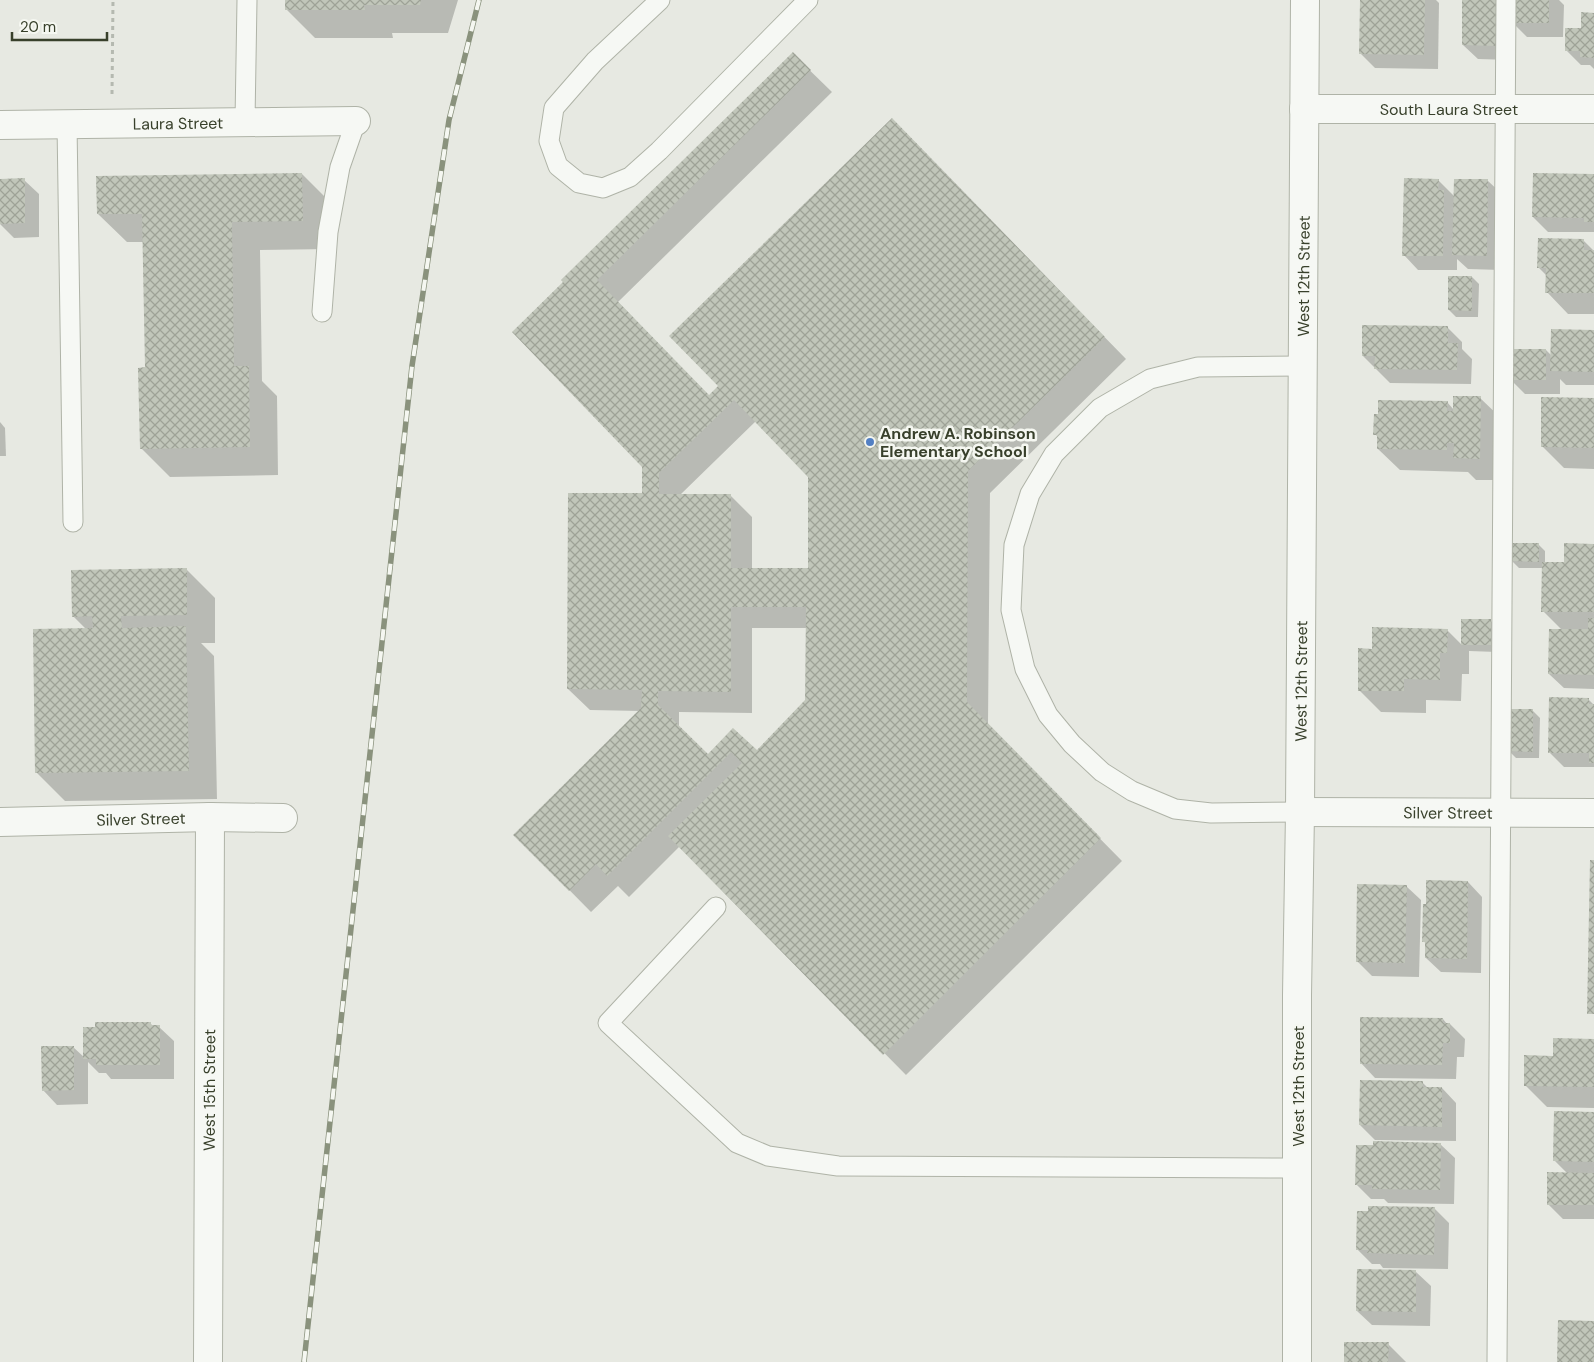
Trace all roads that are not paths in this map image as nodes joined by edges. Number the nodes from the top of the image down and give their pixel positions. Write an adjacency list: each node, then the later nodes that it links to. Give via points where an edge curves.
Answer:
1 (247, 0): 9 (lane)
2 (660, 0): 3 (lane, via 595,61 554,108 549,141 558,166 579,183 603,188 630,177)
3 (808, 0)
4 (1305, 0): 6 (street, West 12th Street)
5 (1506, 0): 7 (lane)
6 (1304, 109): 7 (street, South Laura Street); 14 (street, West 12th Street)
7 (1504, 109): 8 (street, South Laura Street); 17 (lane)
8 (1594, 109)
9 (245, 121): 10 (street, Laura Street); 12 (street, Laura Street)
10 (356, 121): 13 (lane, via 340,167 328,232)
11 (0, 124): 12 (street, Laura Street)
12 (67, 124): 15 (lane)
13 (322, 312)
14 (1302, 366): 16 (street, West 12th Street); 16 (lane, via 1198,368 1150,380 1100,408 1054,454 1030,494 1014,545 1011,610 1025,669 1048,715 1072,744 1102,772 1132,791 1175,809 1211,813)
15 (73, 522)
16 (1300, 812): 17 (street, Silver Street); 23 (street, West 12th Street)
17 (1500, 813): 18 (street, Silver Street); 26 (lane)
18 (1594, 813)
19 (210, 817): 20 (street, Silver Street); 21 (street, Silver Street); 24 (street, West 15th Street)
20 (283, 818)
21 (0, 822)
22 (716, 907): 23 (lane, via 608,1023 737,1143 768,1156 838,1166)
23 (1298, 1168): 25 (street, West 12th Street)
24 (208, 1362)
25 (1298, 1362)
26 (1497, 1362)

